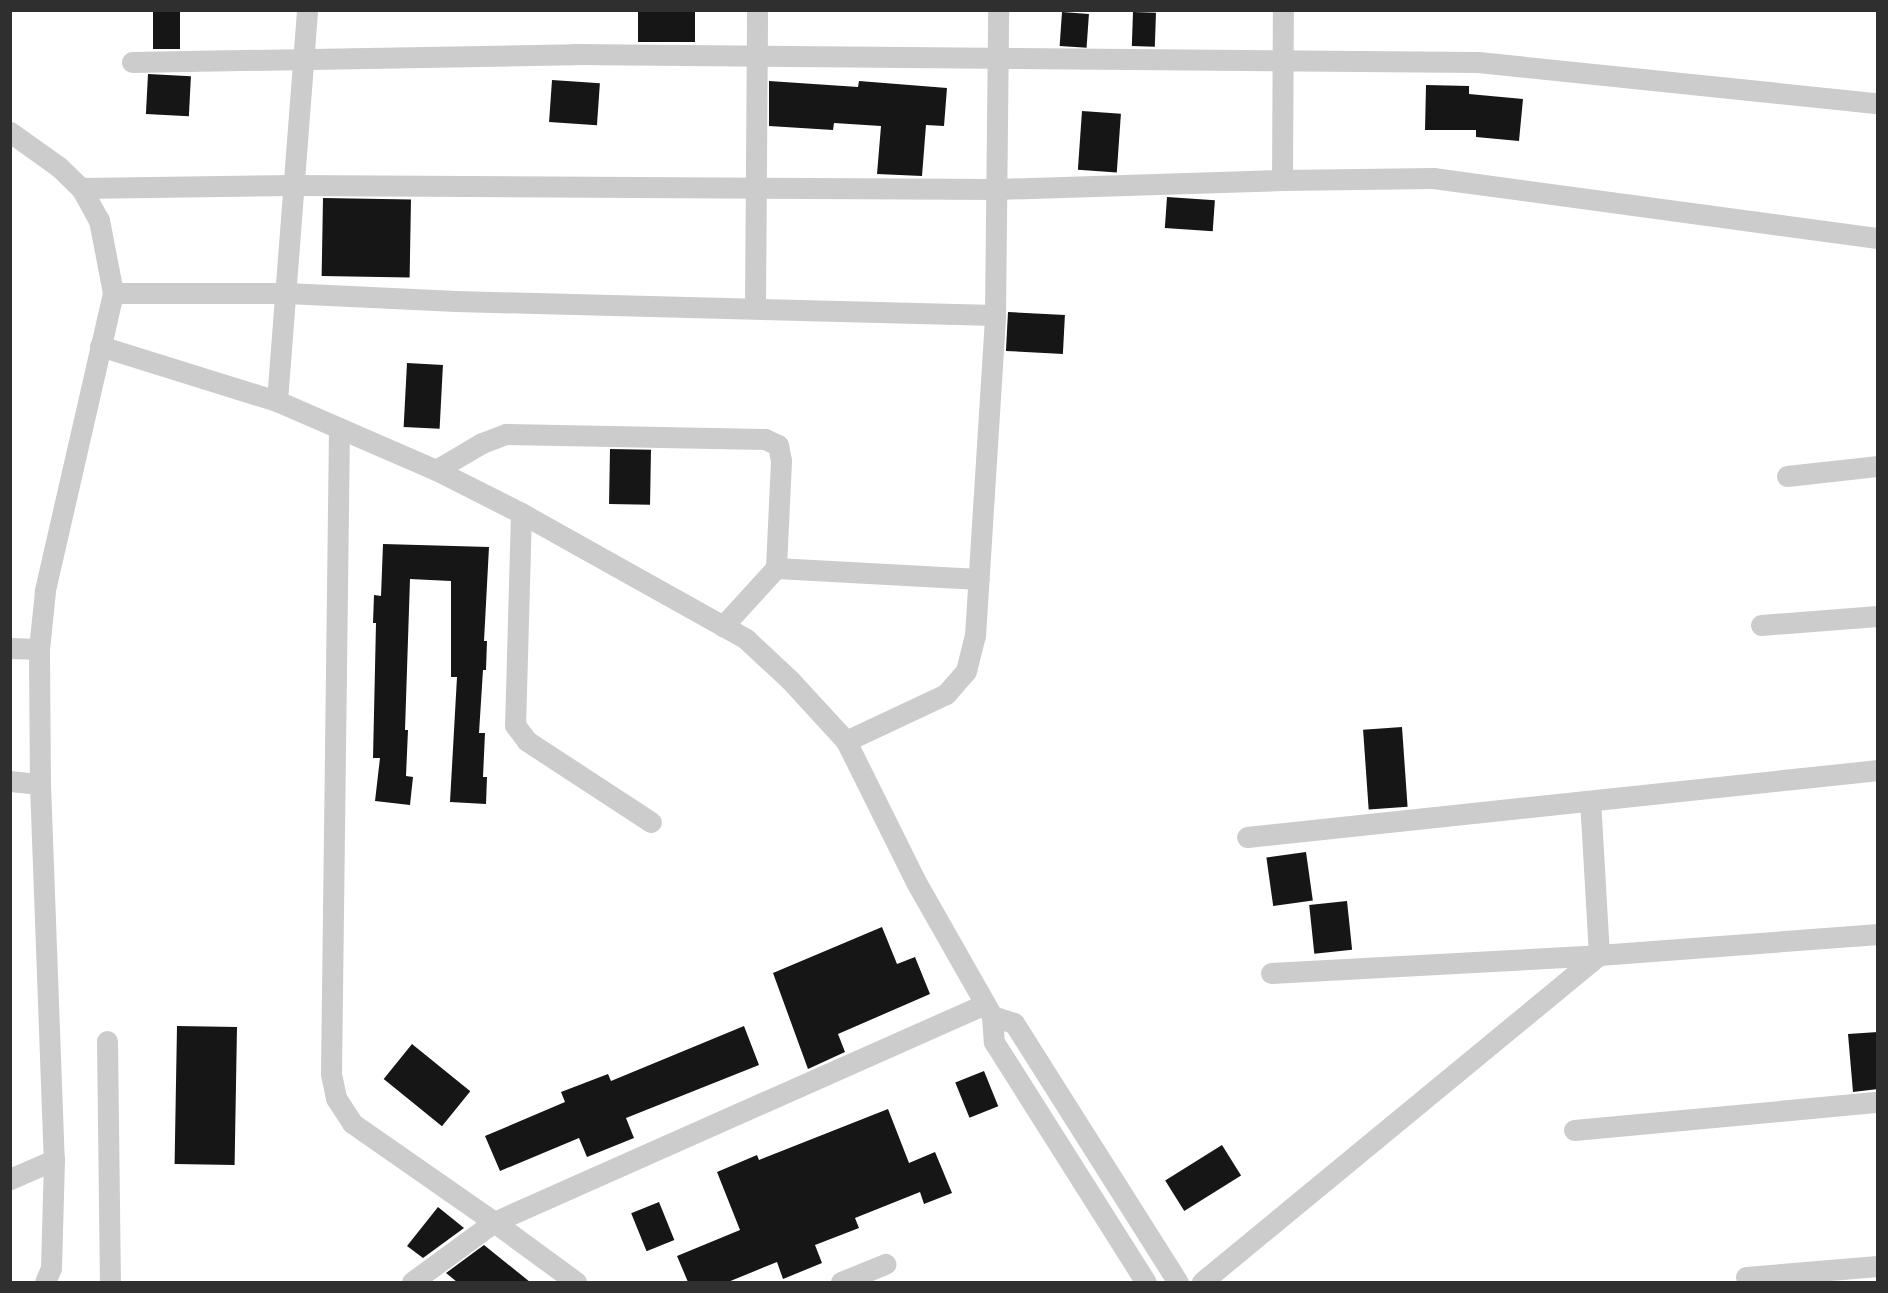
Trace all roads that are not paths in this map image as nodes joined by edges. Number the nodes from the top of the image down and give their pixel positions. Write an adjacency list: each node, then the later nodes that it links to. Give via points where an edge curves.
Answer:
1 (307, 10): 6 (street)
2 (757, 10): 5 (street)
3 (998, 10): 7 (street)
4 (1283, 10): 8 (street)
5 (757, 56): 6 (street); 7 (street); 15 (street)
6 (303, 58): 9 (street); 13 (street)
7 (997, 58): 8 (street); 16 (street)
8 (1283, 60): 10 (street, via 1478,62); 12 (street)
9 (132, 62)
10 (1878, 103)
11 (10, 132): 14 (street)
12 (1282, 180): 16 (street); 17 (street, via 1433,178)
13 (293, 185): 14 (street); 15 (street); 19 (street)
14 (81, 188): 18 (street, via 99,220)
15 (756, 188): 16 (street); 20 (street)
16 (997, 189): 21 (street)
17 (1878, 238)
18 (113, 293): 19 (street); 22 (street)
19 (286, 293): 20 (street); 23 (street)
20 (755, 309): 21 (street)
21 (995, 315): 30 (street)
22 (100, 346): 23 (street); 35 (street, via 45,591)
23 (277, 401): 24 (street)
24 (339, 428): 26 (street); 52 (street, via 331,1074 336,1098 352,1123)
25 (1878, 466): 27 (street)
26 (436, 470): 28 (street); 29 (street, via 506,434 765,439 778,445 781,461)
27 (1787, 476)
28 (521, 513): 33 (street); 41 (street, via 515,725 527,741)
29 (776, 568): 30 (street); 33 (street)
30 (979, 579): 36 (street, via 975,636 966,671 946,694)
31 (1878, 616): 32 (street)
32 (1761, 625)
33 (723, 626): 36 (street, via 760,652)
34 (10, 648): 35 (street)
35 (39, 649): 39 (street)
36 (846, 741): 46 (street, via 916,882)
37 (1878, 770): 40 (street)
38 (10, 782): 39 (street)
39 (40, 784): 50 (street)
40 (1590, 801): 42 (street); 44 (street)
41 (651, 822)
42 (1247, 837)
43 (1878, 934): 44 (street)
44 (1599, 956): 45 (street); 63 (street)
45 (1271, 973)
46 (989, 1010): 52 (street); 61 (street, via 994,1042); 62 (street, via 1014,1023)
47 (107, 1041): 57 (street)
48 (1878, 1102): 49 (street)
49 (1574, 1130)
50 (54, 1160): 51 (street); 56 (street, via 51,1268)
51 (10, 1179)
52 (494, 1222): 58 (street); 59 (street)
53 (885, 1264): 60 (street)
54 (1878, 1266): 55 (street)
55 (1746, 1277)
56 (45, 1282)
57 (110, 1282)
58 (412, 1282)
59 (576, 1282)
60 (841, 1282)
61 (1146, 1282)
62 (1178, 1282)
63 (1202, 1282)

